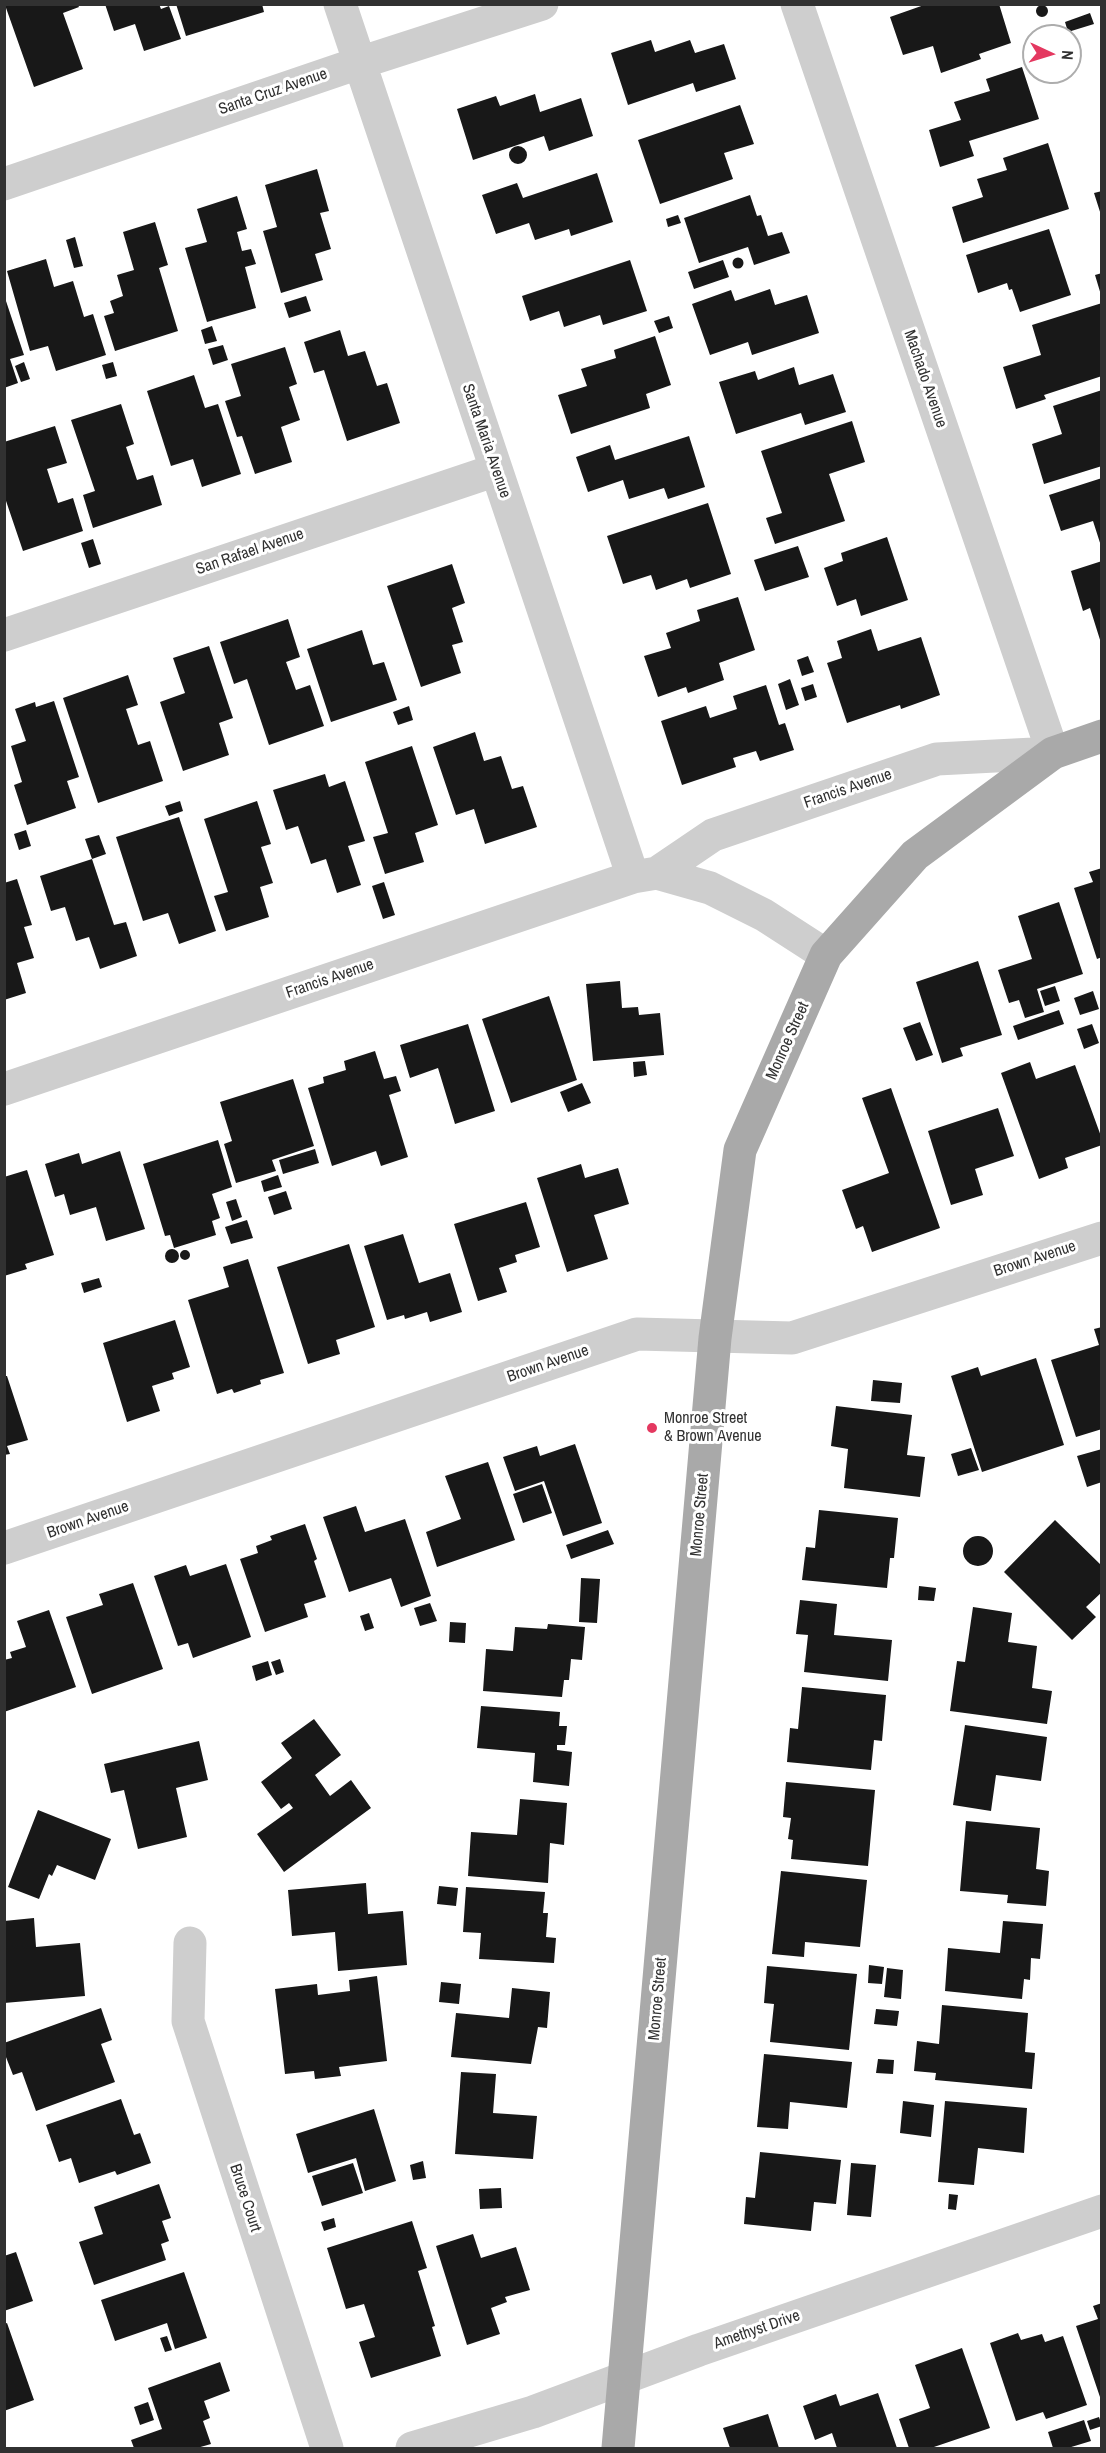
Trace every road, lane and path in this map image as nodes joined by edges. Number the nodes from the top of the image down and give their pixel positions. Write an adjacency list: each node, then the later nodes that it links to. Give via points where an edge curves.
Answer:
1 (340, 4): 4 (street, Santa Maria Avenue)
2 (542, 4): 4 (street, Santa Cruz Avenue)
3 (797, 4): 9 (street, Machado Avenue)
4 (359, 63): 5 (street, Santa Cruz Avenue); 6 (street, Santa Maria Avenue)
5 (4, 184)
6 (496, 470): 7 (street, San Rafael Avenue); 10 (street, Santa Maria Avenue)
7 (4, 635)
8 (1101, 736): 9 (main road, Monroe Street)
9 (1053, 753): 10 (street, Francis Avenue, via 937,759 713,835); 11 (main road, Monroe Street, via 915,855)
10 (645, 875): 11 (street, via 710,888 765,915); 12 (street, Francis Avenue)
11 (826, 955): 14 (main road, Monroe Street, via 740,1150)
12 (4, 1089)
13 (1101, 1238): 14 (street, Brown Avenue, via 792,1338)
14 (715, 1338): 15 (street, Brown Avenue, via 637,1334); 18 (main road, Monroe Street)
15 (4, 1548)
16 (190, 1943): 19 (street, Bruce Court, via 188,2021)
17 (1101, 2211): 18 (street, Amethyst Drive)
18 (626, 2378): 20 (street, Amethyst Drive, via 533,2412); 21 (main road, Monroe Street)
19 (327, 2448)
20 (412, 2448)
21 (618, 2448)

